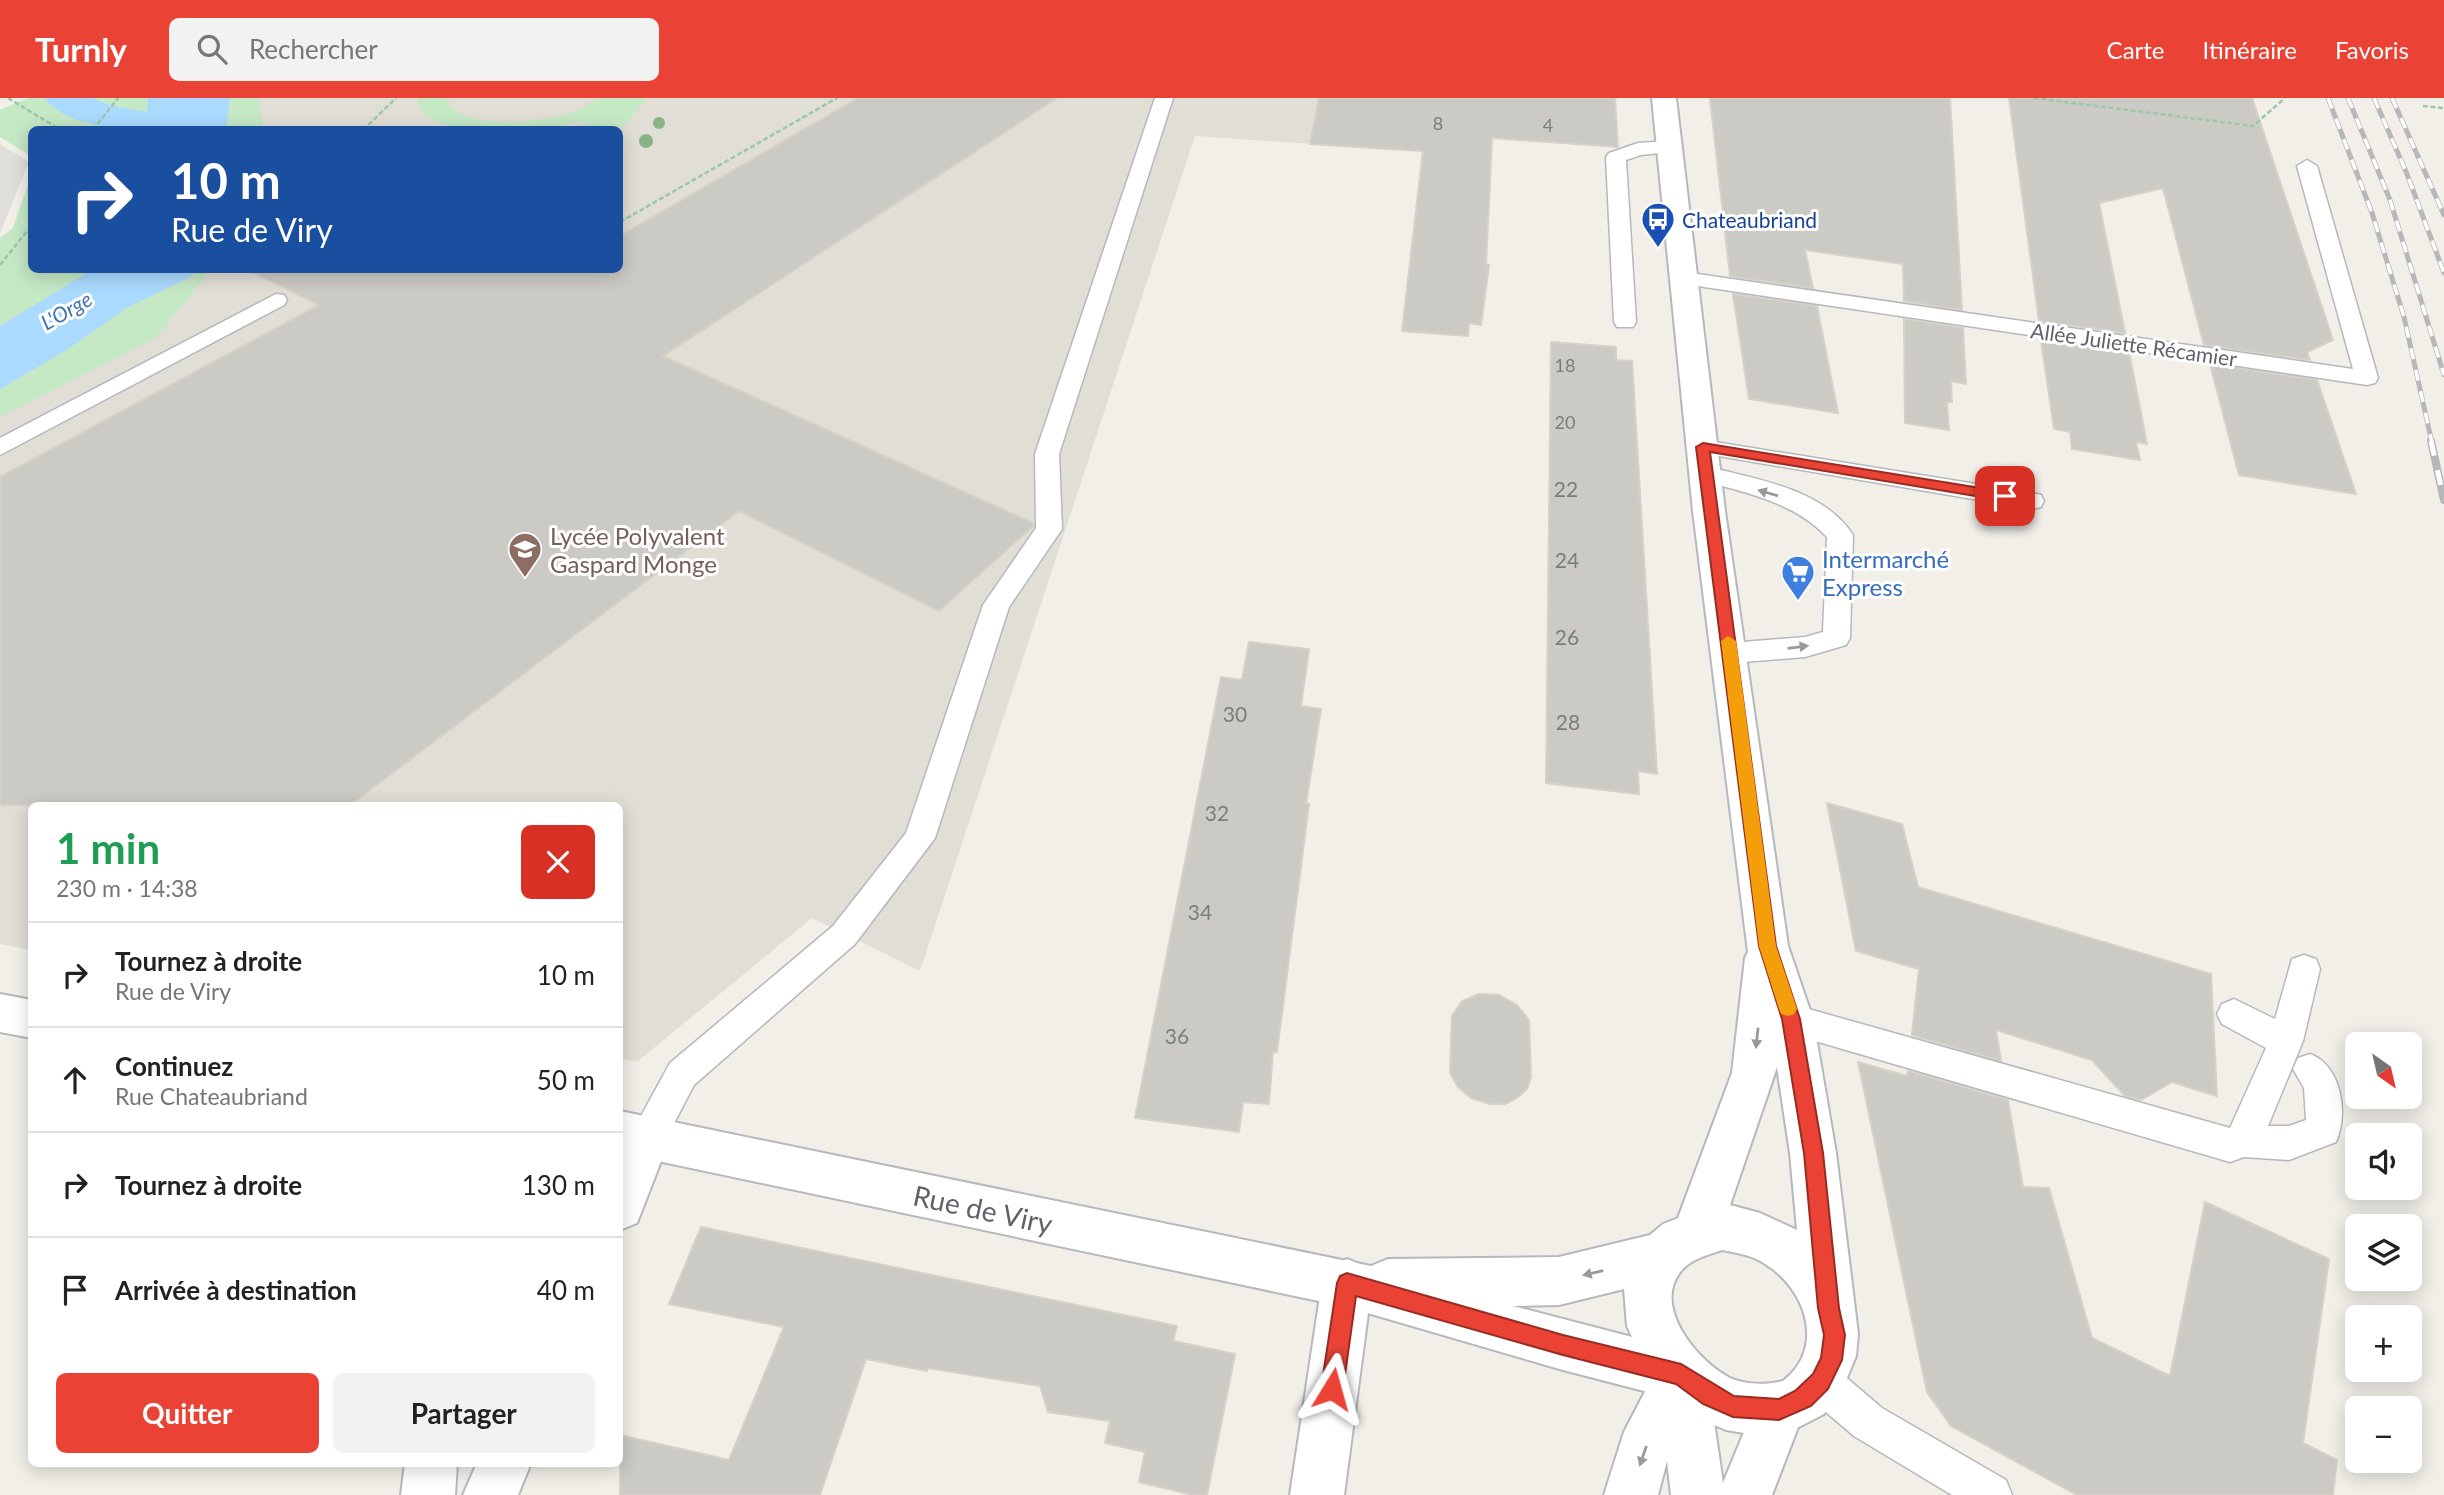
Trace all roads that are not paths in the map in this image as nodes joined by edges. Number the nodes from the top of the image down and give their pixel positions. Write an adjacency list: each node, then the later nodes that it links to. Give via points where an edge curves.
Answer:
1 (1164, 98): 20 (lane, via 1047,454 1049,528 996,605 920,838 844,935 682,1074)
2 (1664, 98): 3 (street)
3 (1670, 147): 5 (street); 7 (lane, via 1638,149 1616,157)
4 (2307, 166): 5 (lane, Allée Juliette Récamier, via 2367,378)
5 (1684, 278): 9 (street)
6 (276, 300): 8 (lane)
7 (1625, 322)
8 (0, 447)
9 (1704, 461): 10 (lane); 11 (street); 11 (lane, one-way to 9, via 1805,647 1836,638 1840,535 1827,518)
10 (2032, 501)
11 (1730, 653): 12 (street)
12 (1767, 946): 17 (street); 23 (street, one-way to 23, via 1754,1073)
13 (2304, 969): 18 (lane)
14 (0, 1013): 16 (street)
15 (2234, 1014): 18 (lane)
16 (28, 1018)
17 (1791, 1019): 21 (lane, via 2230,1145); 25 (street, via 1813,1153)
18 (2286, 1041): 21 (lane)
19 (2310, 1069): 21 (lane, via 2321,1083 2324,1130 2288,1143)
20 (629, 1141): 22 (street); 24 (street, Rue de Viry)
21 (2244, 1141)
22 (623, 1185)
23 (1678, 1244): 24 (street, Rue de Viry, one-way to 24, via 1559,1281); 25 (street, Rue de Viry, via 1722,1227 1775,1243 1798,1261); 26 (street, Rue de Viry, via 1650,1275 1647,1298 1660,1345)
24 (1347, 1283): 26 (street, Rue de Viry); 32 (street)
25 (1829, 1308): 27 (street, Rue de Viry, via 1835,1335 1831,1360)
26 (1681, 1375): 27 (street, Rue de Viry, via 1733,1407); 33 (street, one-way to 33, via 1643,1451); 34 (street)
27 (1800, 1396): 35 (street); 36 (lane, via 1868,1422)
28 (431, 1467): 30 (street)
29 (503, 1467): 31 (street)
30 (428, 1495)
31 (490, 1495)
32 (1317, 1495)
33 (1631, 1495)
34 (1698, 1495)
35 (1745, 1495)
36 (1991, 1495)

